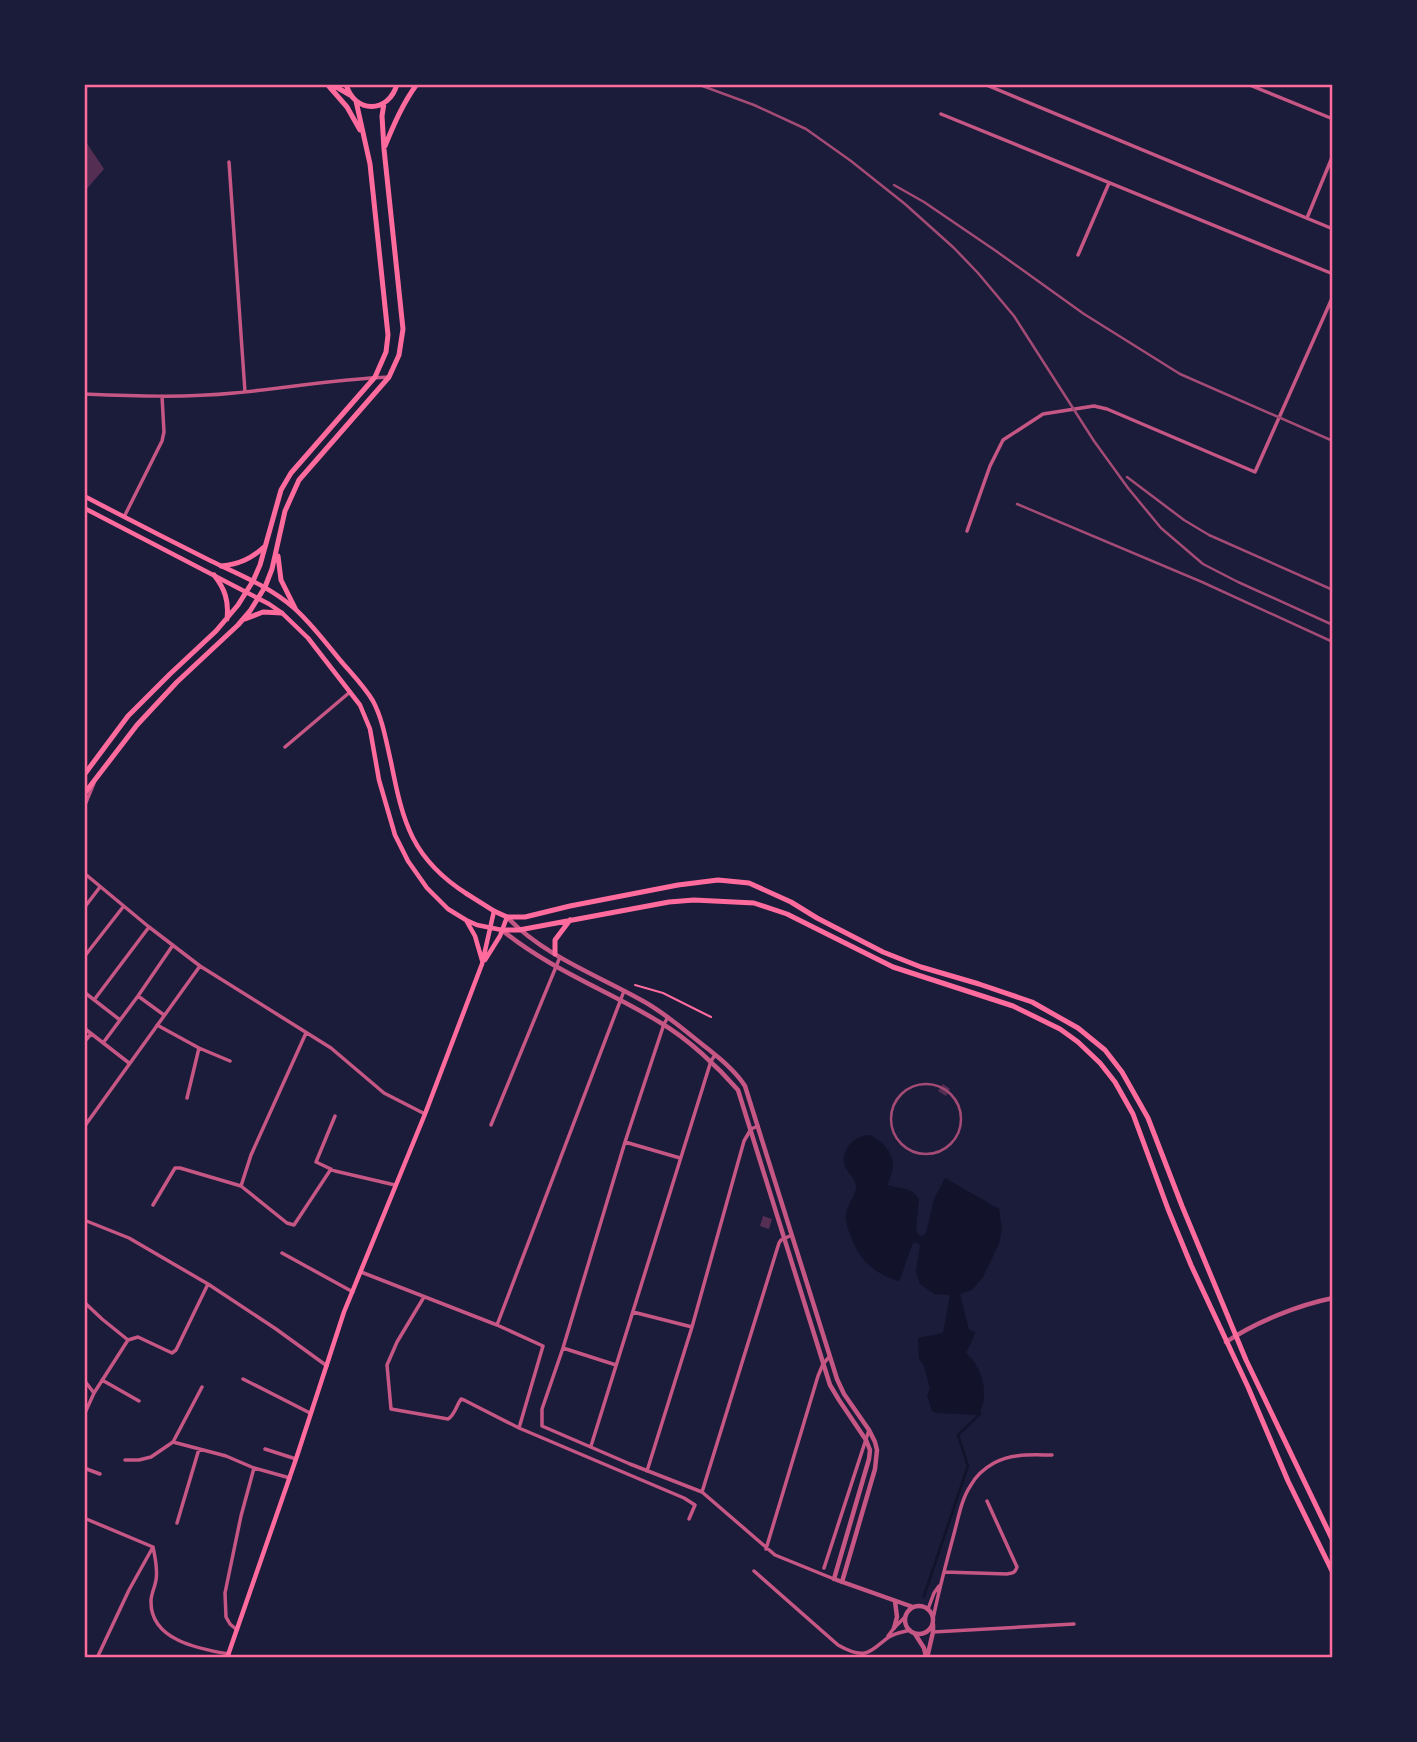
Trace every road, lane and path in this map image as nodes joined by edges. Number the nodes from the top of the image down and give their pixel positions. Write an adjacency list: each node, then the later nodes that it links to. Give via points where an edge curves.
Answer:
1 (329, 84): 7 (main road); 12 (main road)
2 (346, 84): 7 (main road)
3 (397, 84): 9 (main road)
4 (417, 84): 13 (main road)
5 (984, 84): 17 (street)
6 (1247, 84): 11 (street)
7 (350, 95): 8 (main road)
8 (356, 101): 9 (main road, via 369,107); 12 (main road)
9 (384, 103): 13 (main road)
10 (941, 114): 16 (street)
11 (1333, 119)
12 (366, 142): 22 (main road, via 388,335)
13 (384, 149): 23 (main road, via 403,329)
14 (1333, 155): 17 (street)
15 (229, 162): 24 (street)
16 (1110, 182): 19 (street); 20 (street)
17 (1307, 218): 18 (street)
18 (1333, 229)
19 (1077, 255)
20 (1333, 274)
21 (1333, 296): 30 (street, via 1255,472 1107,409 1094,406 1043,414 1003,440)
22 (375, 377): 23 (street); 24 (street); 31 (main road, via 292,473 281,490)
23 (389, 377): 32 (main road, via 299,480 285,511)
24 (245, 392): 26 (street)
25 (84, 394): 26 (street)
26 (162, 396): 29 (street, via 162,440)
27 (84, 496): 29 (main road)
28 (84, 508): 34 (main road)
29 (124, 517): 33 (main road)
30 (967, 531)
31 (266, 545): 33 (main road, via 246,561); 35 (main road)
32 (277, 549): 36 (main road); 39 (main road, via 281,580)
33 (220, 566): 35 (main road)
34 (214, 575): 37 (main road); 41 (main road, via 226,596)
35 (253, 581): 36 (main road); 37 (main road)
36 (265, 587): 38 (main road); 39 (main road)
37 (247, 592): 38 (main road); 41 (main road)
38 (258, 598): 40 (main road); 42 (main road)
39 (295, 608): 51 (main road, via 373,702 413,838 425,859)
40 (282, 613): 42 (main road, via 263,612); 43 (main road, via 308,638)
41 (227, 619): 45 (main road, via 128,716)
42 (238, 625): 46 (main road, via 137,725)
43 (349, 692): 44 (street); 56 (main road, via 370,729 379,780 408,861 427,888)
44 (285, 747)
45 (84, 775)
46 (95, 781): 47 (main road); 48 (street)
47 (84, 794)
48 (84, 807)
49 (84, 873): 50 (street)
50 (100, 887): 52 (street); 53 (street)
51 (467, 894): 54 (main road)
52 (123, 907): 58 (street); 64 (street)
53 (84, 908)
54 (494, 911): 55 (main road); 59 (main road)
55 (507, 917): 60 (main road); 61 (street); 116 (main road, via 678,885 718,880 749,883 899,959 1053,1013 1105,1050 1122,1072 1148,1118)
56 (466, 920): 59 (main road); 65 (main road)
57 (570, 920): 61 (main road); 63 (main road, via 555,940); 118 (main road, via 694,900 762,905 893,967 1013,1006 1060,1029 1100,1063 1133,1114)
58 (149, 927): 62 (street); 72 (street)
59 (490, 928): 60 (main road); 65 (main road)
60 (502, 930): 61 (main road); 65 (main road); 67 (street)
61 (519, 930): 63 (street)
62 (173, 945): 66 (street); 71 (street)
63 (558, 955): 67 (street); 69 (street)
64 (84, 956)
65 (482, 964): 91 (main road)
66 (200, 965): 74 (street); 81 (street)
67 (556, 967): 73 (street); 93 (street)
68 (635, 985): 76 (path)
69 (624, 991): 73 (street); 75 (street)
70 (84, 992): 72 (street)
71 (138, 996): 74 (street); 77 (street)
72 (94, 1000): 77 (street)
73 (621, 1000): 78 (street); 114 (street)
74 (163, 1015): 79 (street)
75 (668, 1017): 78 (street); 86 (street)
76 (711, 1017)
77 (120, 1020): 84 (street)
78 (664, 1024): 88 (street); 97 (street)
79 (157, 1025): 85 (street); 89 (street)
80 (84, 1028): 82 (street)
81 (306, 1033): 91 (street, via 384,1093); 101 (street)
82 (91, 1034): 83 (street); 84 (street)
83 (84, 1042)
84 (103, 1043): 89 (street)
85 (199, 1048): 87 (street); 90 (street)
86 (715, 1055): 88 (street); 94 (street, via 746,1086)
87 (230, 1061)
88 (711, 1061): 96 (street, via 738,1090); 98 (street)
89 (129, 1063): 95 (street)
90 (187, 1098)
91 (425, 1114): 100 (main road)
92 (335, 1116): 99 (street, via 316,1162)
93 (491, 1125)
94 (758, 1126): 96 (street); 104 (street)
95 (84, 1127)
96 (751, 1129): 105 (street); 115 (street)
97 (625, 1142): 98 (street); 119 (street)
98 (680, 1158): 113 (street)
99 (331, 1169): 100 (street); 101 (street, via 294,1225)
100 (397, 1185): 107 (main road)
101 (241, 1186): 102 (street, via 175,1168)
102 (153, 1205)
103 (84, 1220): 108 (street, via 129,1238)
104 (792, 1235): 105 (street); 120 (street)
105 (784, 1238): 121 (street); 147 (street)
106 (282, 1253): 109 (street)
107 (361, 1272): 109 (main road); 110 (street)
108 (208, 1284): 117 (street, via 172,1353 138,1337); 123 (street)
109 (353, 1292): 123 (main road)
110 (424, 1297): 114 (street); 132 (street, via 387,1365 391,1409 448,1419 464,1399)
111 (1333, 1298): 116 (street, via 1268,1319)
112 (84, 1301): 117 (street)
113 (632, 1311): 115 (street); 122 (street)
114 (497, 1325): 132 (street, via 543,1346)
115 (692, 1327): 144 (street)
116 (1236, 1335): 118 (street); 152 (main road)
117 (128, 1340): 126 (street)
118 (1226, 1342): 158 (main road)
119 (563, 1348): 122 (street); 136 (street, via 542,1409 542,1426)
120 (830, 1356): 121 (street); 133 (street, via 844,1394)
121 (823, 1364): 134 (street, via 830,1385); 154 (street)
122 (615, 1365): 136 (street)
123 (327, 1366): 130 (main road)
124 (243, 1379): 130 (street)
125 (84, 1380): 128 (street)
126 (102, 1380): 128 (street); 129 (street)
127 (202, 1387): 135 (street)
128 (94, 1393): 131 (street)
129 (139, 1401)
130 (310, 1413): 140 (main road)
131 (84, 1415)
132 (519, 1428): 150 (street, via 684,1497 695,1505)
133 (869, 1430): 134 (street); 160 (street, via 877,1459)
134 (866, 1440): 155 (street); 159 (street, via 869,1459)
135 (173, 1442): 137 (street); 141 (street, via 151,1457)
136 (591, 1446): 144 (street)
137 (199, 1449): 143 (street); 151 (street)
138 (265, 1449): 140 (street)
139 (1052, 1455): 157 (street, via 1008,1457 980,1473 962,1502)
140 (296, 1459): 146 (main road)
141 (125, 1460)
142 (84, 1468): 145 (street)
143 (254, 1468): 146 (street); 169 (street, via 225,1593 226,1617)
144 (647, 1471): 147 (street)
145 (100, 1474)
146 (290, 1478): 169 (main road)
147 (702, 1492): 154 (street)
148 (987, 1501): 157 (street, via 1016,1570 1007,1574)
149 (84, 1518): 153 (street)
150 (689, 1519)
151 (177, 1523)
152 (1333, 1541)
153 (153, 1547): 173 (street, via 157,1577 151,1599 153,1618 167,1634 185,1644); 174 (street)
154 (766, 1549): 159 (street)
155 (824, 1569)
156 (754, 1572): 172 (street, via 849,1651 863,1654)
157 (944, 1572): 161 (street)
158 (1333, 1573)
159 (834, 1579): 160 (street)
160 (842, 1582): 162 (street)
161 (940, 1584): 164 (street); 166 (street)
162 (895, 1601): 163 (street); 168 (street)
163 (913, 1607): 164 (street); 165 (street)
164 (928, 1609): 166 (street)
165 (906, 1616): 168 (street); 170 (street)
166 (933, 1621): 170 (street, via 925,1632); 171 (street)
167 (1074, 1625): 171 (street)
168 (894, 1628): 172 (street)
169 (237, 1630): 173 (main road)
170 (912, 1631): 172 (street); 175 (street)
171 (933, 1632): 175 (street)
172 (887, 1638)
173 (228, 1656)
174 (97, 1658)
175 (927, 1658)

